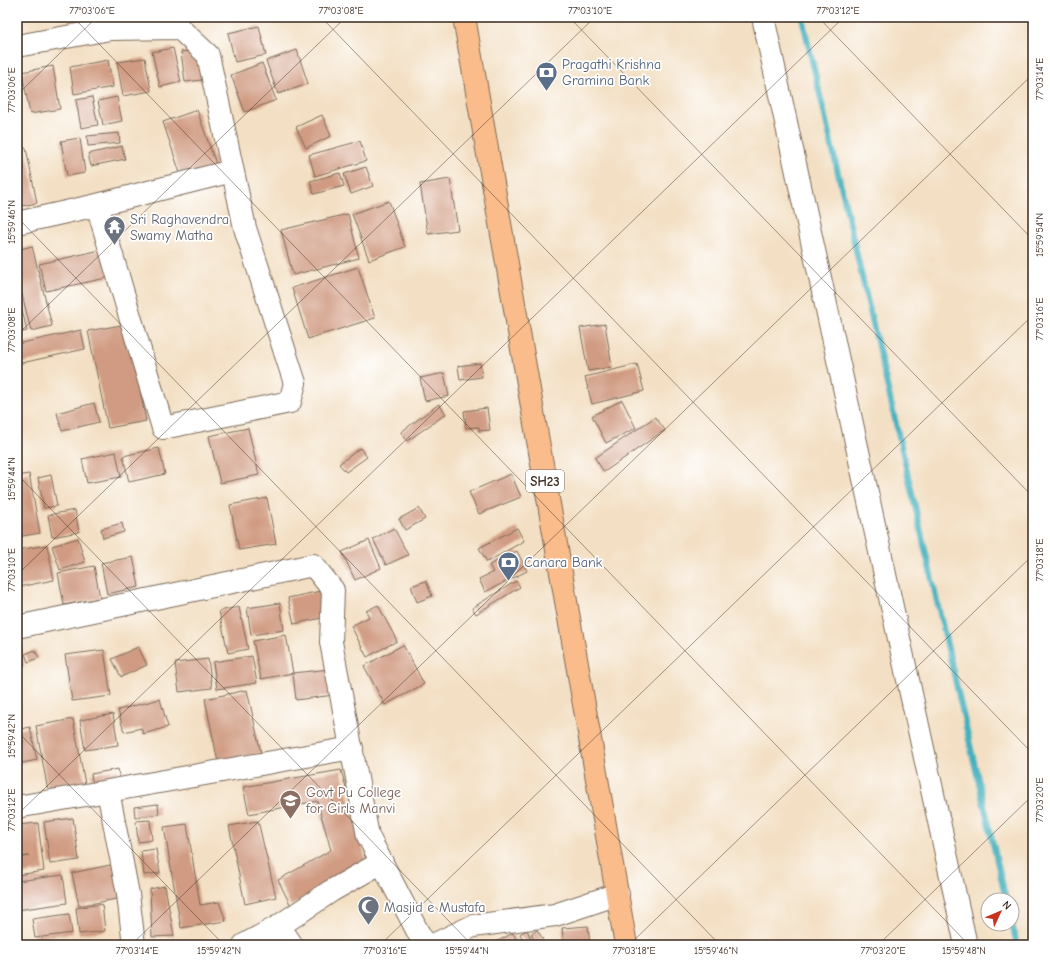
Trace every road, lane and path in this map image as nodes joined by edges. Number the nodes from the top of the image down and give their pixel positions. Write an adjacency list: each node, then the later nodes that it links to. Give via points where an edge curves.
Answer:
1 (464, 17): 13 (main road, SH23)
2 (762, 17): 21 (street)
3 (180, 21): 4 (street, via 110,29); 5 (street, via 208,55)
4 (17, 46)
5 (232, 170): 6 (street); 6 (street, via 245,228 295,383 290,402 163,428)
6 (97, 205): 7 (street)
7 (17, 223)
8 (17, 627): 9 (street, via 313,565 333,590 331,642)
9 (352, 748): 10 (street); 12 (street, via 368,836)
10 (108, 791): 11 (street); 15 (street, via 128,894)
11 (17, 807)
12 (382, 862): 14 (street, via 331,891); 18 (street)
13 (618, 894): 19 (street, via 555,915 473,926); 20 (main road, SH23)
14 (279, 926): 16 (street); 17 (street)
15 (134, 945)
16 (244, 945)
17 (292, 945)
18 (427, 945)
19 (433, 945)
20 (626, 945)
21 (966, 945)

